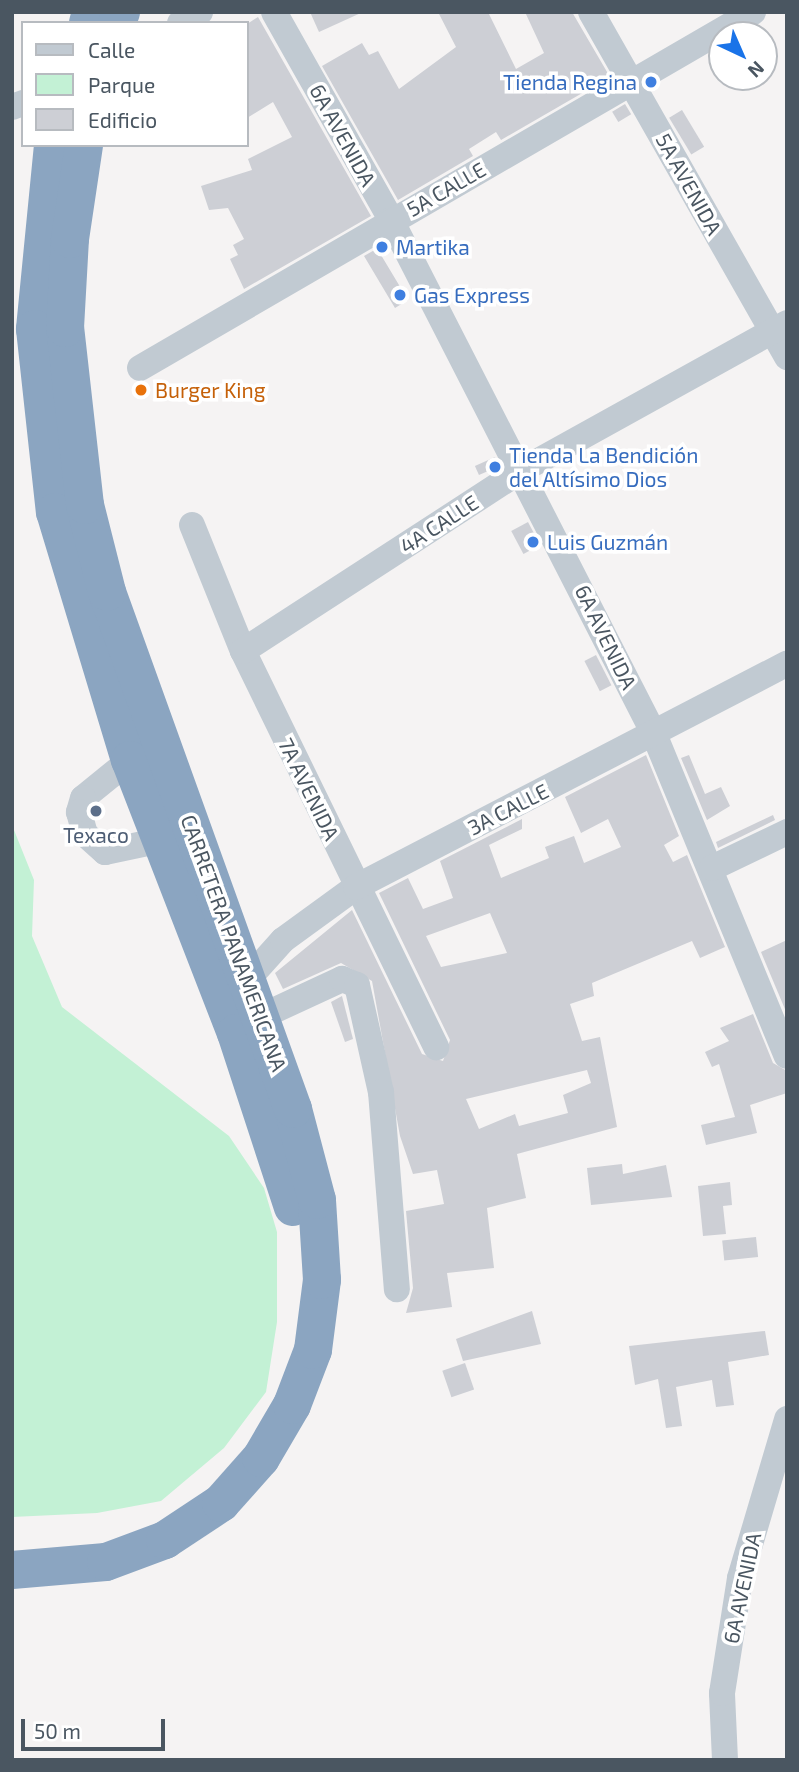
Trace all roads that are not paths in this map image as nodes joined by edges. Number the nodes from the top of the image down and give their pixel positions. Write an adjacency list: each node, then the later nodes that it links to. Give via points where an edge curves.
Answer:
1 (200, 12): 5 (street)
2 (274, 12): 9 (street, 6A AVENIDA)
3 (591, 12): 6 (street, 5A AVENIDA)
4 (753, 12): 6 (street, 5A CALLE)
5 (184, 21)
6 (632, 82): 9 (street, 5A CALLE); 10 (street, 5A AVENIDA)
7 (53, 147): 18 (highway, CARRETERA PANAMERICANA, via 37,289 41,421 75,587)
8 (84, 147): 23 (highway, CARRETERA PANAMERICANA, via 70,239 65,328 85,505 107,592)
9 (391, 220): 12 (street, 5A CALLE); 13 (street, 6A AVENIDA)
10 (779, 327): 11 (street, 5A AVENIDA); 13 (street, 4A CALLE)
11 (787, 357)
12 (140, 368)
13 (522, 470): 15 (street, 4A CALLE); 17 (street, 6A AVENIDA)
14 (192, 526): 15 (street, 7A AVENIDA)
15 (243, 651): 22 (street, 7A AVENIDA)
16 (787, 664): 17 (street, 3A CALLE)
17 (654, 734): 21 (street, 6A AVENIDA); 22 (street, 3A CALLE)
18 (130, 760): 20 (highway, CARRETERA PANAMERICANA); 20 (street, via 83,798 79,812 85,834 105,852)
19 (787, 832): 21 (street)
20 (162, 840): 29 (highway, CARRETERA PANAMERICANA, via 267,1120 305,1246 307,1308 297,1357 267,1426 228,1475 178,1513 97,1542 60,1549)
21 (712, 868): 26 (street, 6A AVENIDA)
22 (356, 887): 23 (street, 3A CALLE, via 283,940); 25 (street, 7A AVENIDA)
23 (248, 979): 24 (highway, CARRETERA PANAMERICANA)
24 (258, 1018): 27 (street, via 342,979 357,985 381,1091); 30 (highway, CARRETERA PANAMERICANA, via 293,1109 317,1200 322,1280 313,1350 292,1405 261,1458 221,1503 165,1540 106,1562)
25 (436, 1047)
26 (787, 1056)
27 (397, 1289)
28 (787, 1419): 31 (street, 6A AVENIDA, via 740,1578 722,1693)
29 (12, 1543)
30 (12, 1570)
31 (725, 1760)

